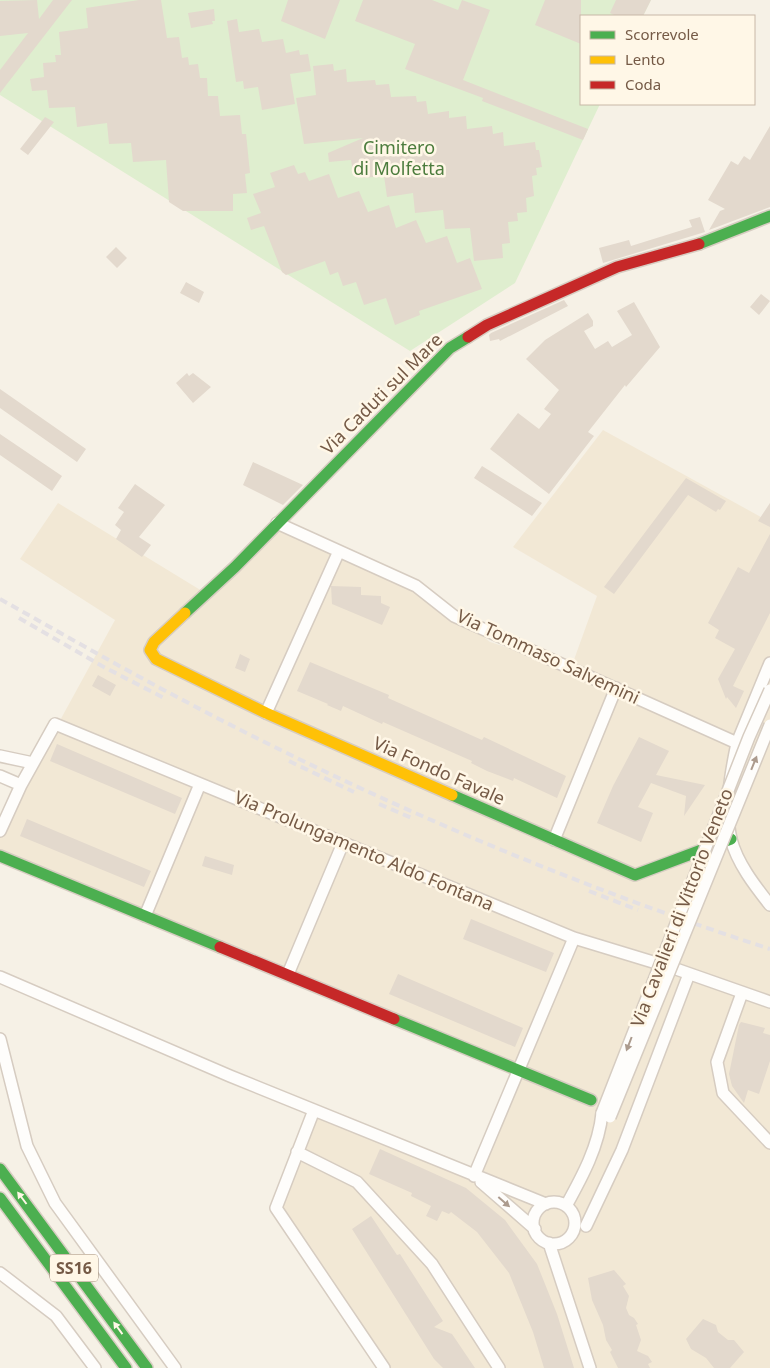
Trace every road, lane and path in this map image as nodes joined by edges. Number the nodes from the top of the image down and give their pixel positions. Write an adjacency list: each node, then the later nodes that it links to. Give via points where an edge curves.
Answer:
1 (770, 216): 2 (main road, Via Caduti sul Mare, via 698,245 617,267 487,325 450,348)
2 (277, 523): 3 (street, Via Tommaso Salvemini); 4 (main road, Via Caduti sul Mare)
3 (339, 551): 6 (street, Via Tommaso Salvemini, via 416,586 454,616); 8 (street)
4 (154, 642): 8 (main road, Via Fondo Favale, via 150,650 156,658)
5 (770, 663): 10 (street)
6 (616, 688): 10 (street, Via Tommaso Salvemini); 18 (street)
7 (770, 690): 33 (street, Via Cavalieri di Vittorio Veneto, one-way to 33, bridge, via 745,746)
8 (266, 713): 18 (main road, Via Fondo Favale)
9 (770, 725): 33 (street, Via Cavalieri di Vittorio Veneto, one-way to 9, bridge)
10 (737, 743): 17 (street, via 728,789)
11 (0, 756): 12 (street)
12 (33, 763): 14 (street, Via Prolungamento Aldo Fontana, via 55,724); 15 (street)
13 (0, 776): 15 (street)
14 (200, 784): 19 (street, Via Prolungamento Aldo Fontana); 22 (street)
15 (21, 785): 16 (street)
16 (0, 831)
17 (731, 839): 18 (main road, Via Fondo Favale, via 635,875); 21 (street, via 748,875)
18 (554, 840)
19 (343, 843): 23 (street, Via Prolungamento Aldo Fontana); 24 (street)
20 (0, 856): 22 (main road)
21 (770, 905)
22 (145, 916): 24 (main road)
23 (574, 938): 25 (street, Via Prolungamento Aldo Fontana); 30 (street)
24 (288, 974): 30 (main road)
25 (689, 974): 27 (street, Via Prolungamento Aldo Fontana); 41 (street, via 622,1150)
26 (0, 977): 32 (street)
27 (742, 993): 28 (street, Via Prolungamento Aldo Fontana); 34 (street, via 717,1062 723,1093)
28 (770, 1002)
29 (0, 1039): 48 (street, via 27,1146 56,1203)
30 (519, 1070): 31 (main road); 37 (street)
31 (592, 1100)
32 (314, 1110): 35 (street); 37 (street)
33 (606, 1115): 40 (street, Via Cavalieri di Vittorio Veneto, via 582,1176)
34 (770, 1143)
35 (298, 1152): 49 (street, via 276,1208); 50 (street, via 357,1182 432,1264)
36 (0, 1169): 47 (main road, SS16, one-way to 36)
37 (474, 1176): 39 (street); 42 (street, one-way to 42)
38 (0, 1198): 46 (main road, SS16)
39 (546, 1204): 40 (street, via 556,1202); 42 (street, via 535,1216)
40 (566, 1206): 43 (street, via 574,1216 574,1230 562,1242)
41 (586, 1226)
42 (535, 1229): 43 (street, via 538,1236)
43 (549, 1243): 51 (street)
44 (0, 1273): 45 (street, via 56,1316)
45 (95, 1368)
46 (126, 1368)
47 (147, 1368)
48 (175, 1368)
49 (384, 1368)
50 (499, 1368)
51 (590, 1368)

